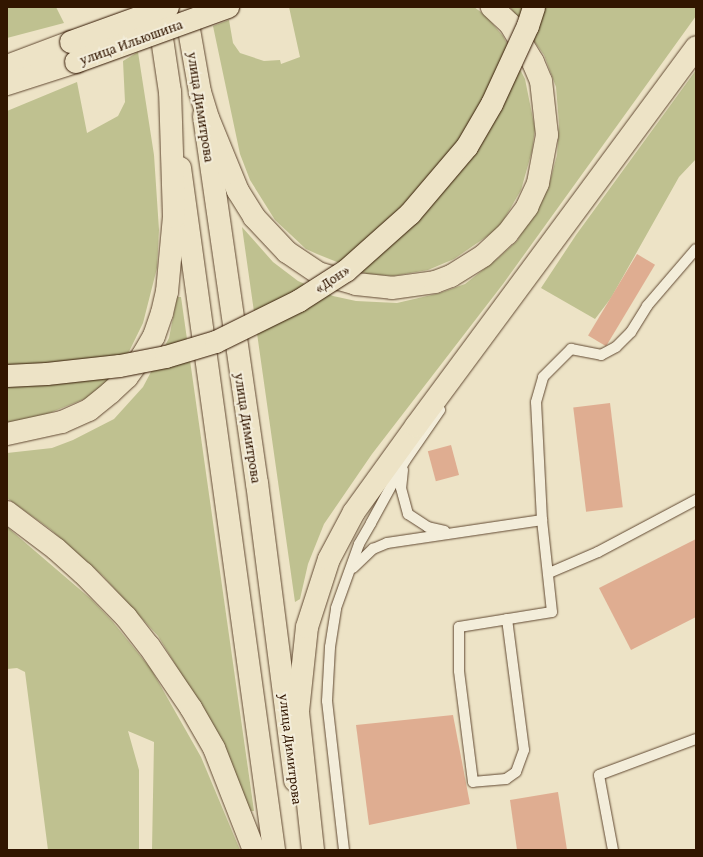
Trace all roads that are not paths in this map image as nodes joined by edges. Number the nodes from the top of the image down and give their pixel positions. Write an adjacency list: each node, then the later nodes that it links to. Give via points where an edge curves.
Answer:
1 (185, 7): 13 (main road, улица Димитрова)
2 (228, 7): 8 (main road, улица Ильюшина, bridge)
3 (492, 7): 13 (main road, via 510,24 533,62 540,82 547,135 544,160 527,207 507,234 468,267 435,282 392,288 356,284 318,273 286,252 254,217 238,191 221,153)
4 (534, 7): 16 (main road, «Дон», bridge, via 495,98 467,147 410,214 346,271 299,301 216,342 166,357 120,366)
5 (160, 8): 8 (main road, улица Ильюшина, bridge); 12 (main road, улица Димитрова)
6 (696, 47): 14 (main road)
7 (7, 55): 8 (main road)
8 (64, 55): 9 (main road); 10 (main road); 11 (main road)
9 (7, 66)
10 (7, 84)
11 (7, 91)
12 (170, 92): 17 (main road, via 174,217 167,292 154,336 127,377 89,410 43,428); 28 (main road, улица Димитрова)
13 (200, 92): 29 (main road, улица Димитрова, via 257,483)
14 (548, 247): 18 (lane, via 502,322); 30 (main road, via 366,496 329,559 307,627 298,711)
15 (696, 249): 21 (lane, via 647,306 631,332 616,347 601,355 571,349 543,377 536,402)
16 (7, 376)
17 (7, 434)
18 (405, 461): 22 (lane, via 401,488 408,514 428,527); 23 (lane, via 359,544)
19 (696, 500): 24 (lane, via 598,552)
20 (7, 512): 27 (main road, via 83,573 126,617 149,646 191,708 214,748)
21 (542, 520): 22 (lane); 24 (lane)
22 (451, 533): 23 (lane, via 397,541 373,549)
23 (349, 573): 31 (lane, via 336,608 330,647 327,701)
24 (549, 573): 25 (lane, via 552,612)
25 (507, 619): 25 (lane, via 459,627 459,671 473,782 506,779 516,772 524,750)
26 (696, 739): 32 (lane, via 599,775)
27 (254, 850)
28 (274, 850)
29 (304, 850)
30 (313, 850)
31 (344, 850)
32 (613, 850)

